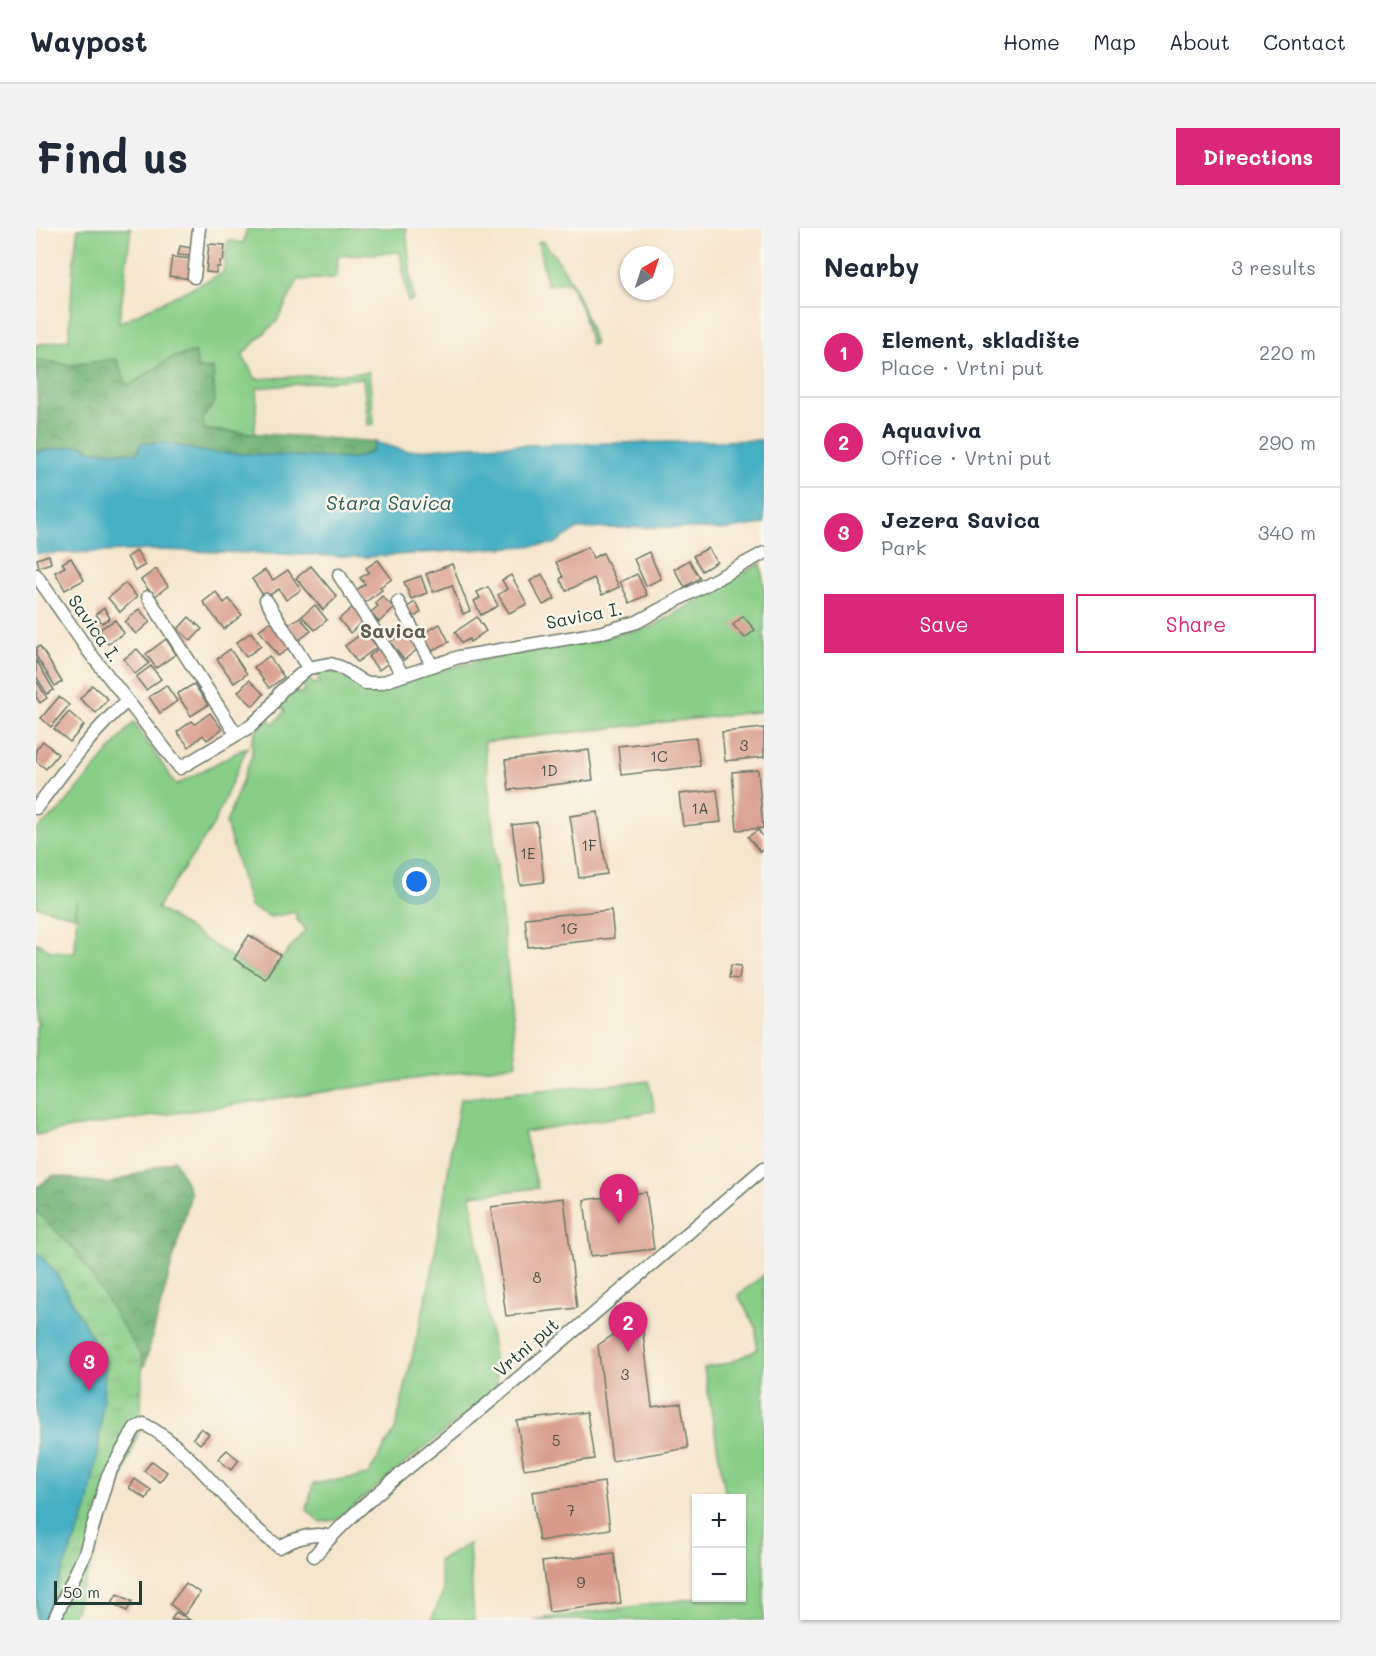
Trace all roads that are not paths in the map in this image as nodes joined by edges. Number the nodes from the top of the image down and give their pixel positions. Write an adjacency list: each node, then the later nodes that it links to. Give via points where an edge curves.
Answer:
1 (199, 228): 2 (street)
2 (194, 277)
3 (764, 553): 9 (street, Savica I., via 622,627)
4 (36, 575): 12 (street, Savica I.)
5 (339, 575): 11 (street)
6 (148, 597): 13 (street)
7 (266, 600): 10 (street)
8 (398, 602): 9 (street)
9 (432, 665): 11 (street, Savica I.)
10 (308, 668): 11 (street, Savica I., via 330,663 370,684); 13 (street, Savica I., via 281,691 261,718)
11 (403, 675)
12 (126, 702): 13 (street, Savica I., via 180,768); 14 (street, via 97,731)
13 (236, 734)
14 (36, 808)
15 (764, 1168): 16 (street, Vrtni put)
16 (330, 1537): 17 (street, Vrtni put); 18 (street, via 305,1537 279,1547 248,1521 190,1459 154,1429 139,1425 108,1475 85,1553)
17 (314, 1556)
18 (54, 1620)

